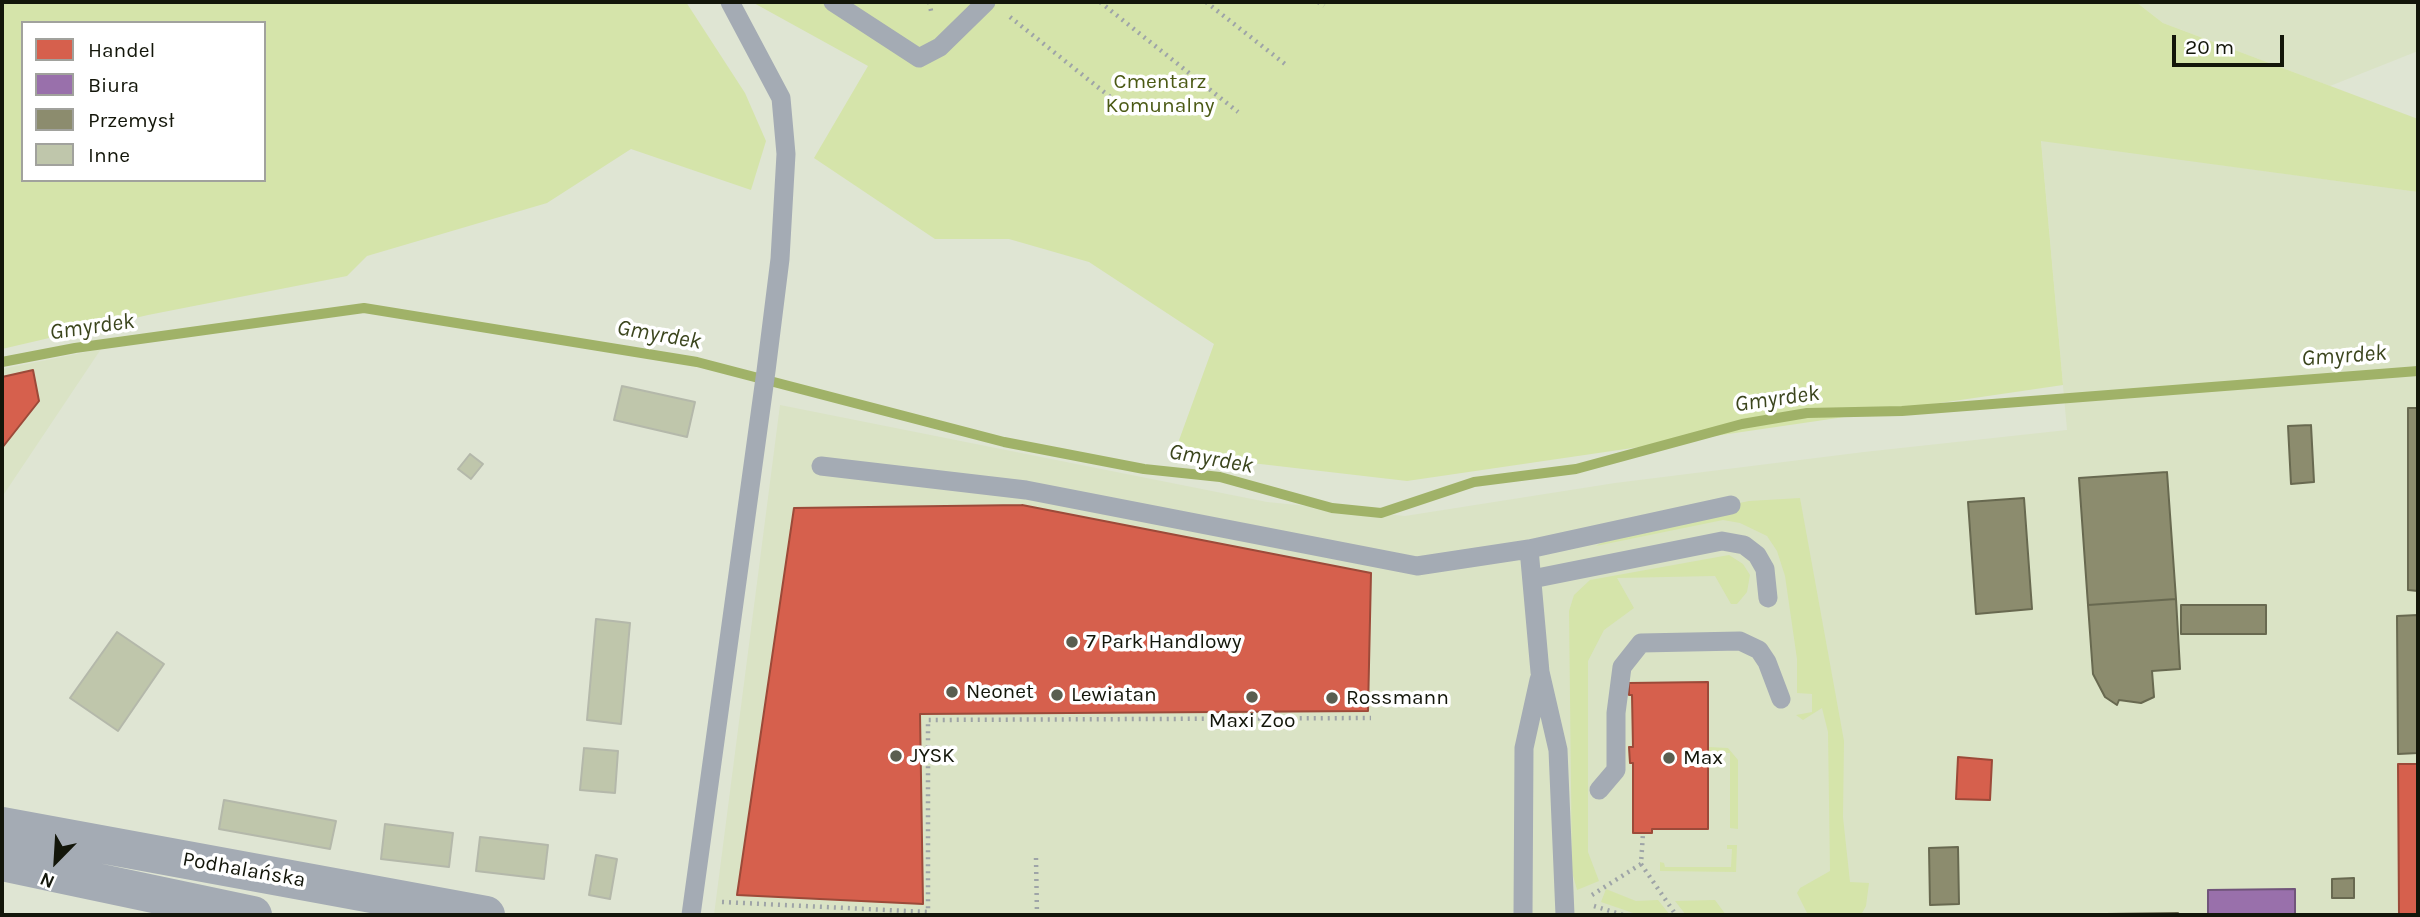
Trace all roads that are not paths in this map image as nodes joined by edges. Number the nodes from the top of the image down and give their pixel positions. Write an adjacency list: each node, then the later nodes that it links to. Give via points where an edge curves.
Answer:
1 (730, 2): 19 (lane, via 781,98 786,154 780,259)
2 (833, 2): 3 (lane, via 919,58)
3 (993, 6)
4 (821, 466): 6 (lane, via 1026,489 1417,566)
5 (1731, 505): 6 (lane)
6 (1529, 549): 7 (lane)
7 (1532, 579): 8 (lane, via 1722,541 1744,545 1757,555 1765,569); 9 (lane)
8 (1768, 598)
9 (1540, 672): 15 (lane, via 1524,748); 20 (lane, via 1558,750)
10 (1782, 699): 11 (lane, via 1759,650 1740,641 1641,643 1628,656 1619,679 1616,770)
11 (1599, 790)
12 (2, 825): 14 (street, Podhalańska)
13 (2, 862): 17 (street, Podhalańska)
14 (356, 891): 16 (street, Podhalańska); 18 (street)
15 (1520, 911)
16 (466, 914)
17 (253, 915)
18 (388, 915)
19 (691, 915)
20 (1565, 915)

